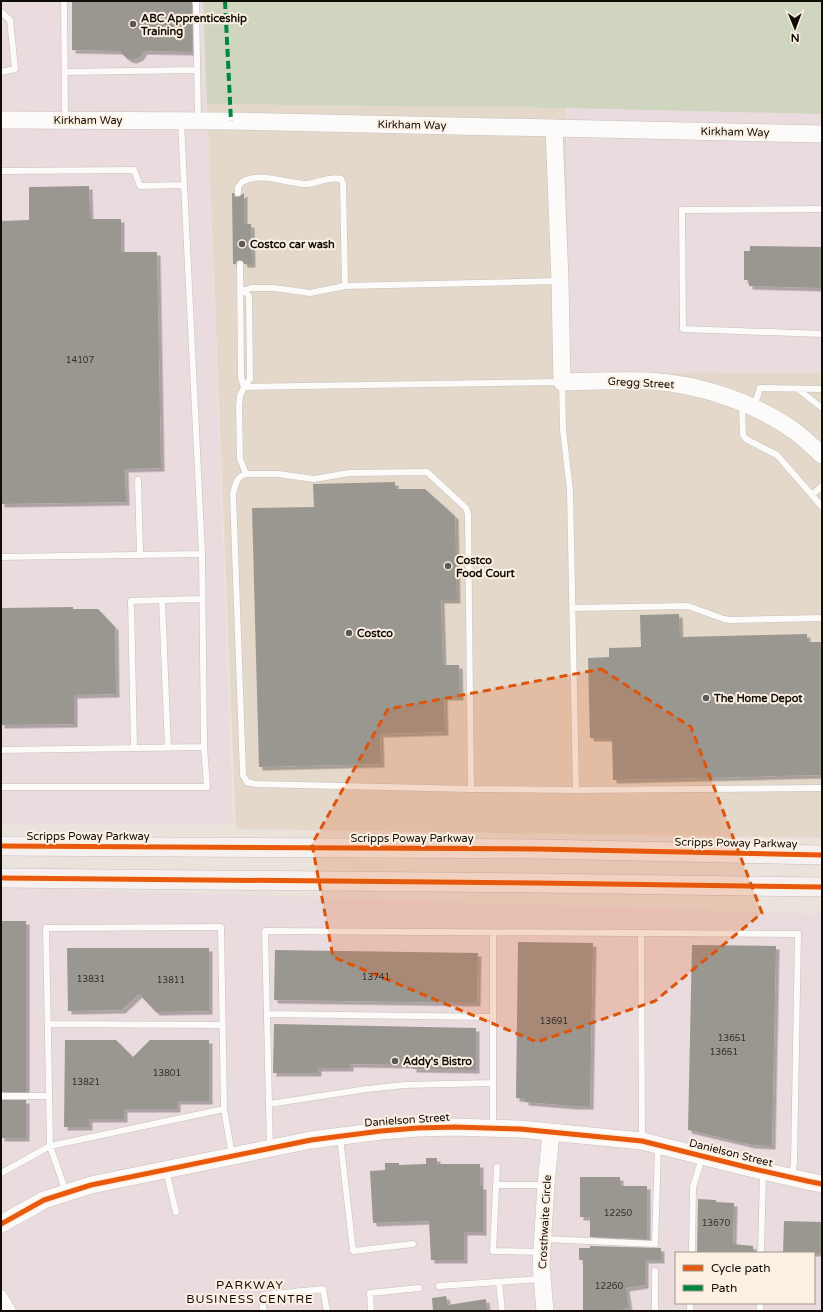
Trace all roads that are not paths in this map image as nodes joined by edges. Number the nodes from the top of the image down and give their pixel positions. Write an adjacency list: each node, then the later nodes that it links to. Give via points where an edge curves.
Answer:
1 (64, 1): 6 (lane)
2 (196, 1): 4 (lane)
3 (1, 12): 5 (lane, via 10,20 15,70)
4 (197, 70): 6 (lane); 10 (lane)
5 (1, 72)
6 (64, 72): 8 (lane)
7 (1, 120): 8 (street, Kirkham Way)
8 (65, 120): 9 (street, Kirkham Way)
9 (180, 121): 10 (street, Kirkham Way); 14 (lane)
10 (198, 121): 11 (street, Kirkham Way)
11 (554, 128): 12 (street, Kirkham Way); 18 (street)
12 (822, 134)
13 (1, 171): 14 (lane, via 134,170 140,186)
14 (184, 186): 34 (lane)
15 (238, 193): 19 (lane, via 238,187 242,182 250,179 271,178 307,184 335,177 341,179)
16 (822, 209): 21 (lane, via 682,210 683,329)
17 (240, 264): 20 (lane)
18 (560, 281): 19 (lane); 22 (street)
19 (345, 286): 20 (lane, via 310,293 274,288)
20 (242, 290): 23 (lane, via 241,378)
21 (822, 334)
22 (562, 382): 23 (lane); 26 (street, Gregg Street, via 672,383 728,397); 39 (lane, via 563,430 570,491)
23 (244, 387): 29 (lane, via 238,406 240,460)
24 (822, 389): 25 (lane)
25 (798, 390): 26 (lane, via 760,388); 27 (lane)
26 (748, 406): 28 (street, Gregg Street, via 797,433); 32 (lane, via 743,435 777,455)
27 (822, 408)
28 (822, 455)
29 (246, 474): 47 (lane, via 278,474 314,479 350,472 427,472 466,508); 47 (lane, via 238,480 234,494 243,775 247,782)
30 (138, 480): 35 (lane)
31 (822, 486): 32 (lane)
32 (812, 495): 33 (lane)
33 (822, 507)
34 (202, 554): 35 (lane); 37 (lane)
35 (140, 555): 36 (lane)
36 (1, 557)
37 (202, 599): 38 (lane); 41 (lane)
38 (162, 600): 42 (lane, via 131,601); 43 (lane)
39 (572, 608): 40 (lane, via 688,606 730,620); 48 (lane)
40 (822, 618)
41 (204, 747): 43 (lane); 45 (lane, via 207,787)
42 (134, 748): 43 (lane); 44 (lane)
43 (168, 748)
44 (1, 750)
45 (1, 787)
46 (822, 788): 48 (lane)
47 (471, 789): 48 (lane)
48 (576, 790)
49 (1, 846): 50 (main road, Scripps Poway Parkway, via 537,849)
50 (822, 855)
51 (1, 878): 52 (main road)
52 (822, 887)
53 (492, 933): 54 (lane); 55 (lane, via 265,931); 56 (lane)
54 (641, 933): 67 (lane); 76 (lane, via 798,934)
55 (267, 1014): 56 (lane); 62 (lane)
56 (493, 1017): 59 (lane)
57 (48, 1024): 58 (lane); 58 (lane, via 46,928 221,927); 61 (lane)
58 (223, 1025): 63 (lane)
59 (493, 1083): 62 (lane, via 405,1085); 64 (lane)
60 (1, 1096): 61 (lane)
61 (49, 1096): 68 (lane)
62 (269, 1104): 69 (lane)
63 (224, 1109): 68 (lane); 70 (lane)
64 (493, 1128): 65 (street, Danielson Street); 66 (street, Danielson Street, via 417,1128)
65 (551, 1132): 67 (street, Danielson Street); 79 (street, Crosthwaite Circle)
66 (340, 1136): 69 (street, Danielson Street); 83 (lane, via 353,1251)
67 (650, 1143): 71 (street, Danielson Street); 84 (lane, via 655,1244)
68 (50, 1146): 75 (lane); 80 (lane)
69 (270, 1148): 70 (street, Danielson Street)
70 (232, 1155): 73 (street, Danielson Street)
71 (703, 1156): 74 (street, Danielson Street); 85 (lane, via 693,1187)
72 (497, 1167): 78 (lane)
73 (165, 1169): 80 (street, Danielson Street); 81 (lane)
74 (763, 1171): 76 (street, Danielson Street); 86 (lane)
75 (1, 1173)
76 (792, 1178): 77 (street, Danielson Street)
77 (822, 1184)
78 (496, 1185): 79 (lane); 84 (lane, via 493,1251)
79 (546, 1185): 84 (street, Crosthwaite Circle)
80 (66, 1192): 82 (street, Danielson Street, via 44,1200)
81 (176, 1212)
82 (1, 1224)
83 (413, 1244)
84 (542, 1245): 88 (street, Crosthwaite Circle)
85 (692, 1252)
86 (761, 1252)
87 (654, 1271): 99 (lane)
88 (543, 1279): 89 (lane); 98 (street, Crosthwaite Circle)
89 (500, 1282): 90 (lane); 97 (lane)
90 (440, 1286)
91 (420, 1288): 96 (lane, via 370,1293)
92 (1, 1296): 93 (street)
93 (10, 1311)
94 (263, 1311): 95 (lane, via 263,1295 323,1289)
95 (327, 1311)
96 (371, 1311)
97 (502, 1311)
98 (545, 1311)
99 (654, 1311)

